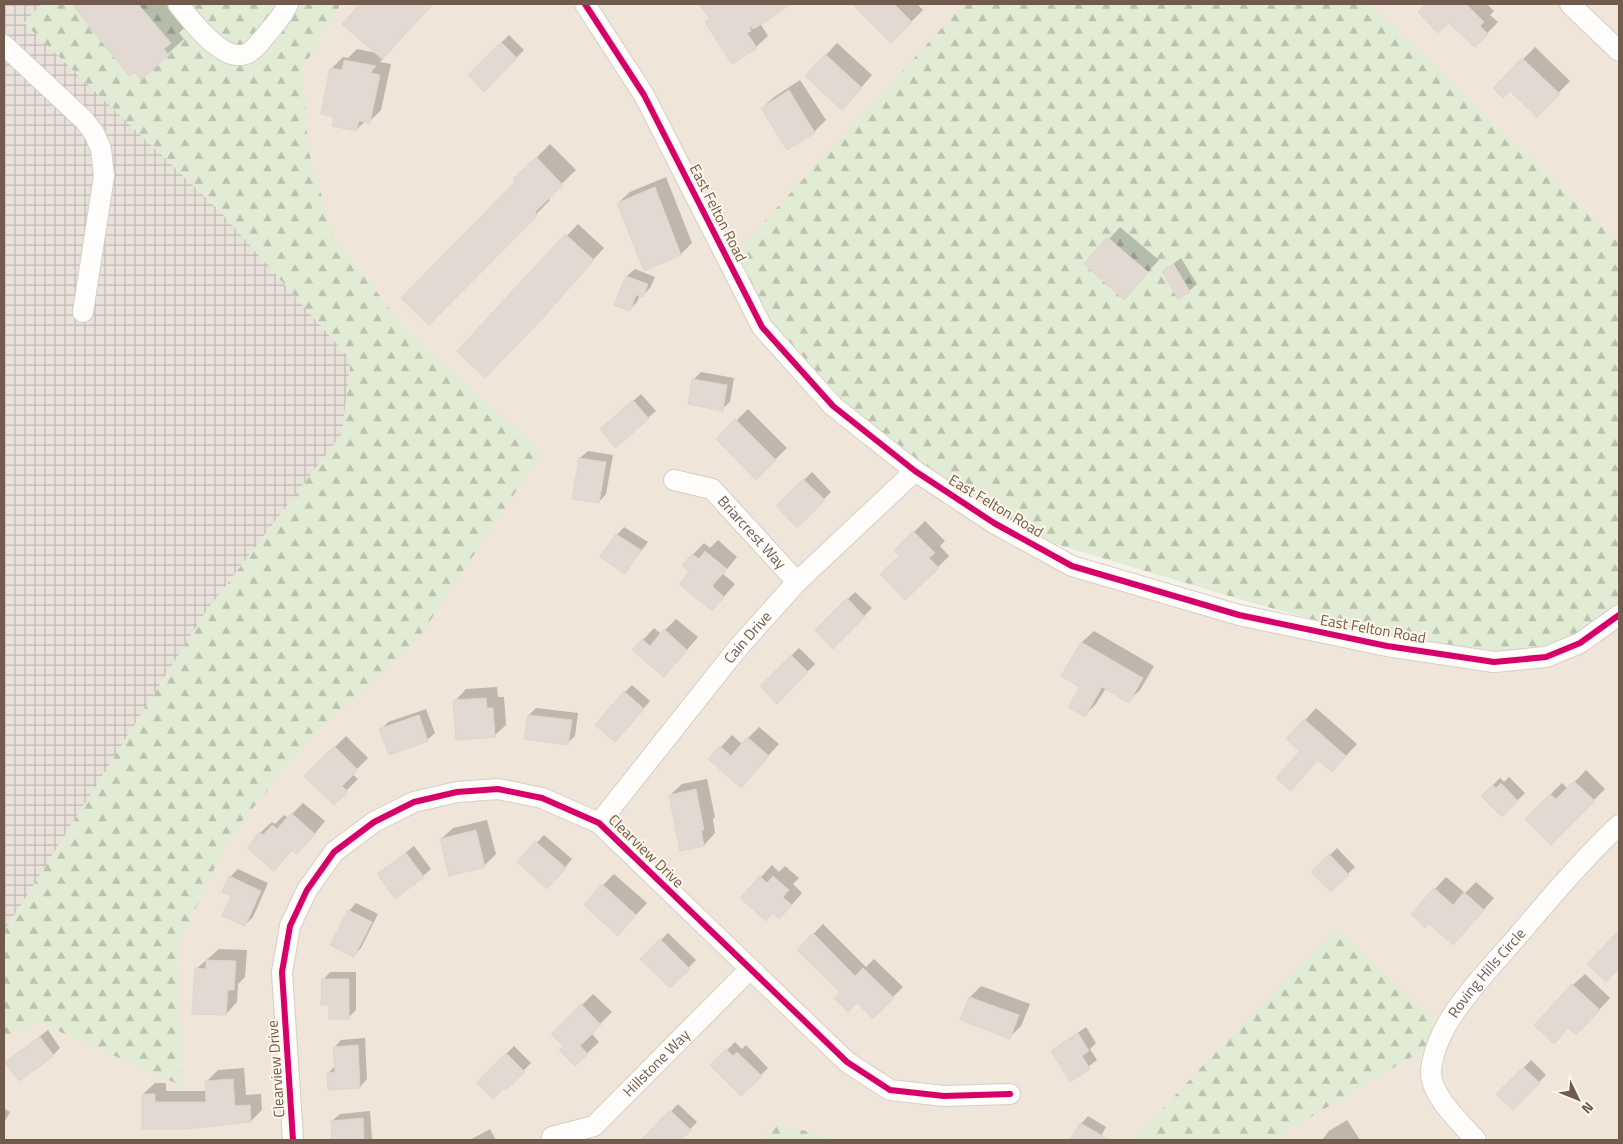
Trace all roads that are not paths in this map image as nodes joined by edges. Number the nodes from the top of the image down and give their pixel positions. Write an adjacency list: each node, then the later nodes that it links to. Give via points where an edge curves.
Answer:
1 (178, 4): 2 (street, via 211,42 235,55 254,49)
2 (288, 4)
3 (585, 4): 8 (street, East Felton Road, via 644,95 762,326 833,406)
4 (1570, 4): 6 (street)
5 (4, 45): 7 (street, via 84,120 101,149 104,176)
6 (1619, 51)
7 (83, 312)
8 (915, 471): 10 (street, Cain Drive); 11 (street, East Felton Road, via 994,522 1072,566 1239,615 1378,644 1494,662 1546,657 1580,643)
9 (674, 480): 10 (street, Briarcrest Way, via 712,489)
10 (797, 582): 12 (street, Cain Drive, via 737,649)
11 (1619, 615)
12 (599, 823): 14 (street, Clearview Drive); 17 (street, Clearview Drive, via 533,796 498,788 457,792 406,806 374,822 334,852 307,890 290,926 282,972)
13 (1619, 825): 18 (street, Roving Hills Circle, via 1586,856 1497,960 1454,1013 1434,1051 1431,1073 1434,1086 1454,1116)
14 (750, 969): 15 (street, Clearview Drive, via 847,1062 890,1090 944,1096); 16 (street, Hillstone Way, via 594,1126)
15 (1010, 1094)
16 (552, 1138)
17 (293, 1140)
18 (1476, 1140)

